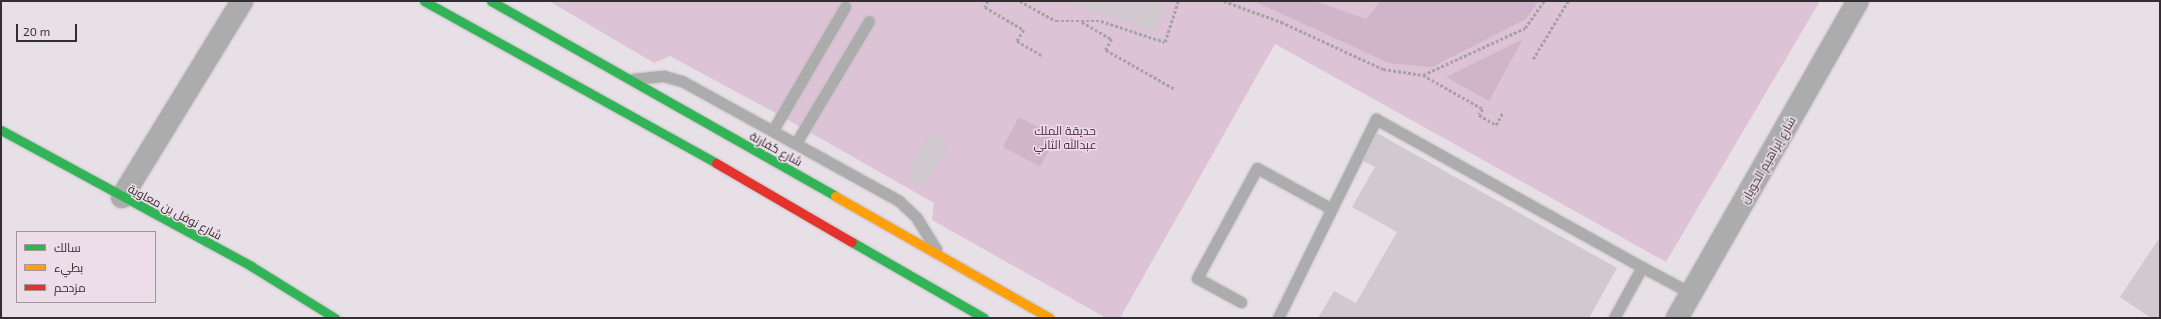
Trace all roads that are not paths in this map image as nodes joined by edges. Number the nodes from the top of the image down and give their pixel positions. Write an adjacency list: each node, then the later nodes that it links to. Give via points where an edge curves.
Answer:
1 (242, 1): 11 (street)
2 (424, 1): 18 (street, via 707,158)
3 (491, 1): 7 (street, شارع كفارنة)
4 (1858, 1): 15 (street, شارع إبراهيم الحويان)
5 (844, 7): 9 (lane)
6 (869, 21): 10 (lane)
7 (628, 80): 9 (lane, via 664,76 682,81); 13 (street, شارع كفارنة)
8 (1, 130): 11 (street, شارع نوفل بن معاوية)
9 (773, 130): 10 (lane)
10 (796, 144): 13 (lane, via 899,201 916,217)
11 (122, 197): 17 (street, شارع نوفل بن معاوية, via 251,266)
12 (1332, 209): 14 (lane, via 1376,119); 16 (lane, via 1257,168 1197,278); 20 (lane)
13 (937, 252): 19 (street, شارع كفارنة)
14 (1642, 266): 15 (lane); 21 (lane)
15 (1691, 293): 22 (street, شارع إبراهيم الحويان)
16 (1241, 302)
17 (335, 318)
18 (984, 318)
19 (1050, 318)
20 (1278, 318)
21 (1614, 318)
22 (1677, 318)

